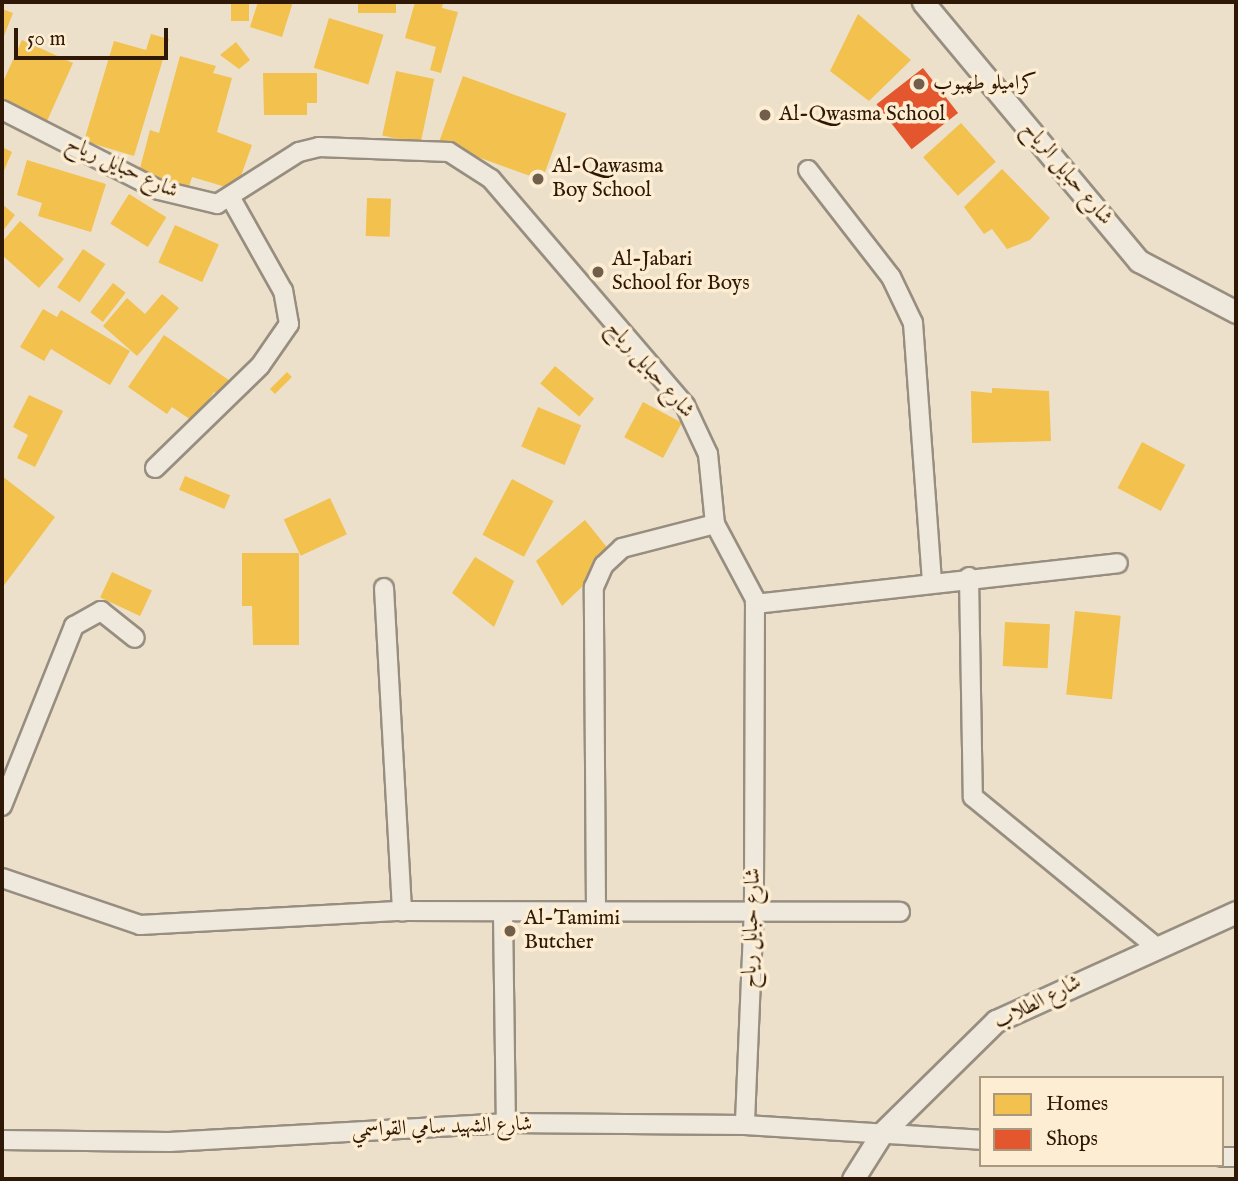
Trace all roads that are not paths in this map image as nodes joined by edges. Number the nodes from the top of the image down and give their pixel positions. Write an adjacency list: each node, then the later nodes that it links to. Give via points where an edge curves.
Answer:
1 (923, 2): 5 (street, شارع حبايل الرياح, via 1139,261)
2 (2, 110): 4 (street, شارع حبايل رياح, via 159,190 217,204)
3 (808, 170): 10 (street, via 891,277 911,315)
4 (232, 200): 6 (street, via 283,291 289,324 260,366); 7 (street, شارع حبايل رياح, via 281,162 319,147 434,148 478,168 695,420 708,454)
5 (1236, 312)
6 (155, 468)
7 (715, 524): 12 (street, شارع حبايل رياح); 17 (street, via 633,543 612,556 598,576 593,602)
8 (1118, 563): 9 (street)
9 (969, 577): 10 (street); 22 (street, via 973,797)
10 (932, 581): 12 (street)
11 (384, 588): 18 (street)
12 (755, 604): 16 (street, شارع حبايل رياح)
13 (135, 638): 14 (street, via 101,611 74,626)
14 (2, 806)
15 (2, 878): 18 (street, via 141,925)
16 (754, 907): 17 (street); 19 (street); 24 (street, شارع حبايل رياح)
17 (596, 908): 21 (street)
18 (402, 911): 21 (street)
19 (900, 912)
20 (1236, 912): 22 (street, شارع الطلاب)
21 (503, 914): 23 (street)
22 (1154, 945): 25 (street, شارع الطلاب, via 996,1021)
23 (506, 1123): 24 (street, شارع الشهيد سامي القواسمي); 26 (street, شارع الشهيد سامي القواسمي, via 169,1142)
24 (745, 1125): 25 (street, شارع الشهيد سامي القواسمي)
25 (882, 1133): 27 (street, شارع الشهيد سامي القواسمي); 28 (street, شارع الطلاب)
26 (2, 1140)
27 (979, 1140)
28 (853, 1179)

